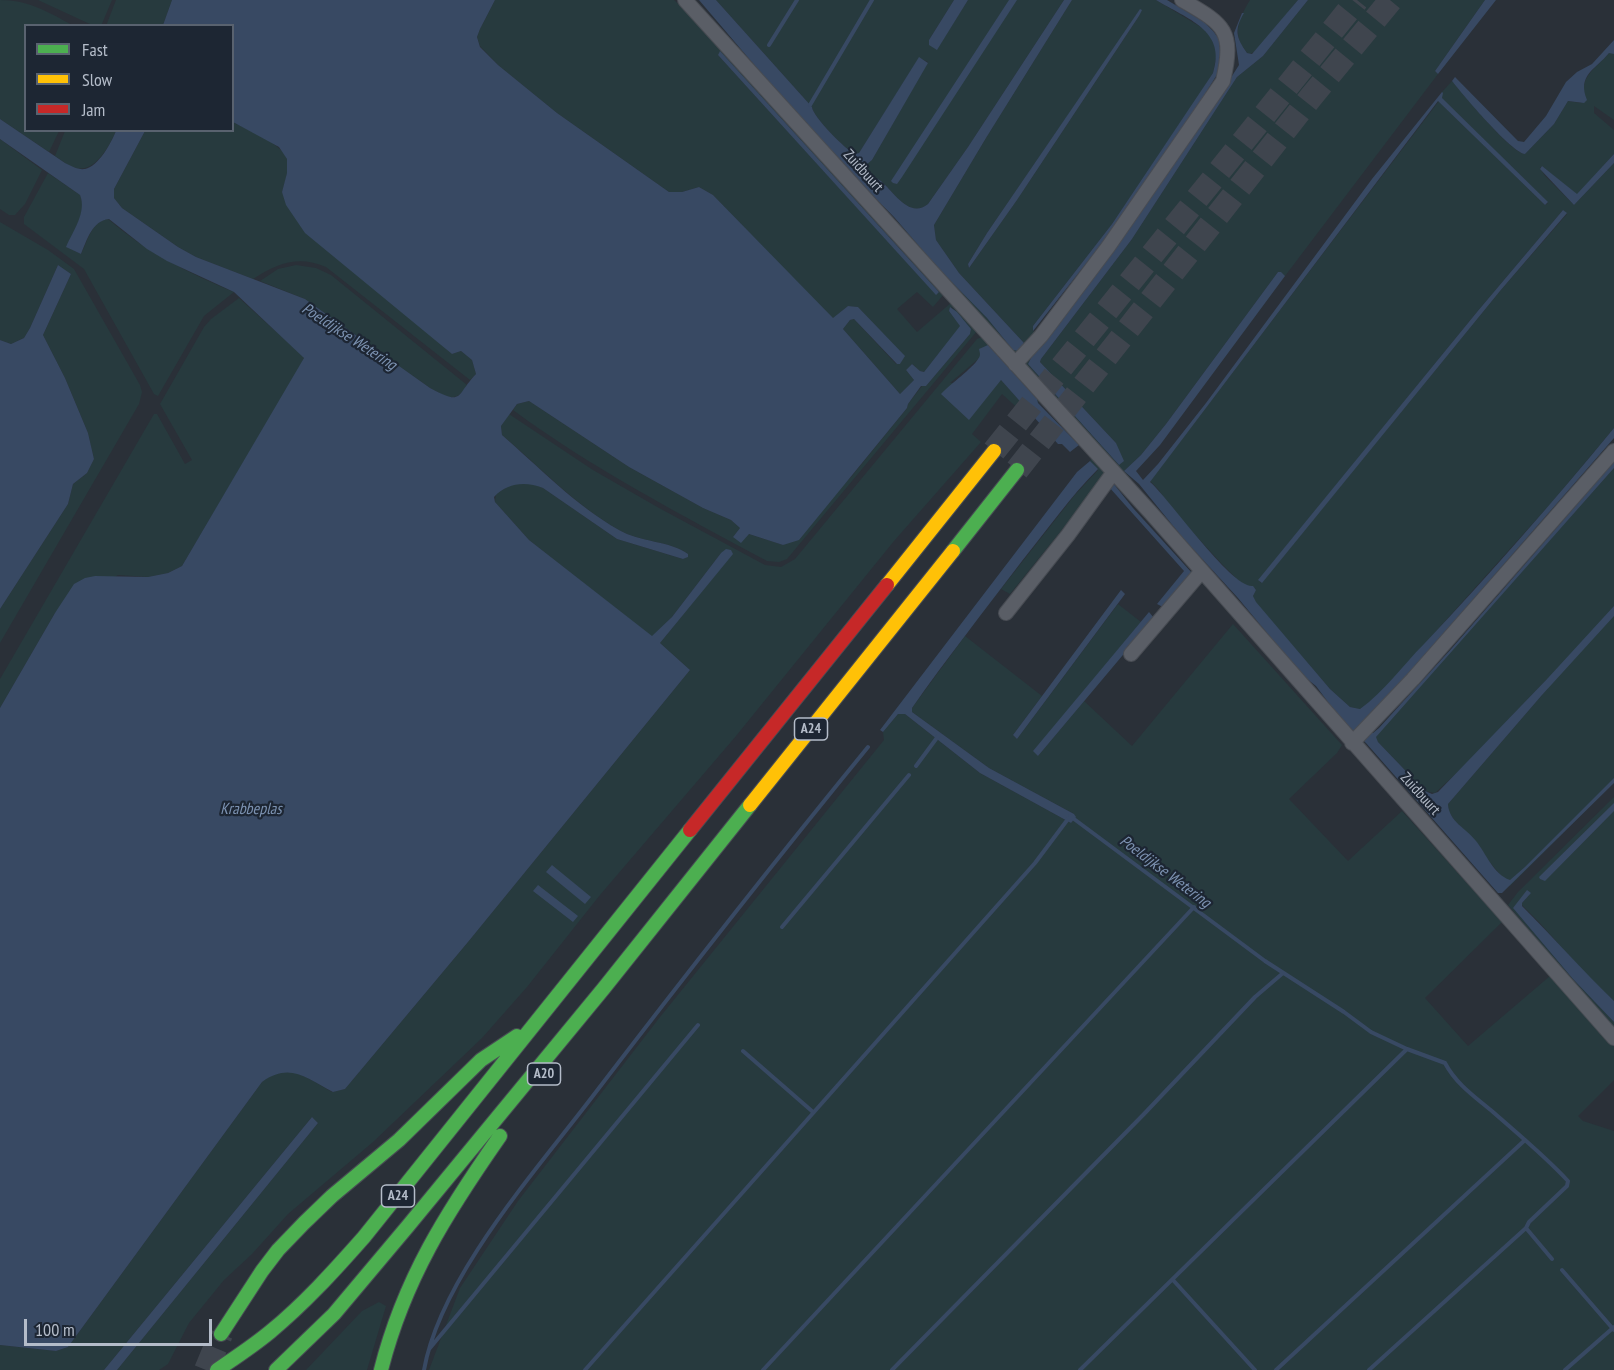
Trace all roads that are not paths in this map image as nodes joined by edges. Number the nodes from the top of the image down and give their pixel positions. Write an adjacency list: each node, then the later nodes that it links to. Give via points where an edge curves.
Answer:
1 (685, 0): 3 (street, Zuidbuurt)
2 (1182, 0): 3 (street, via 1214,18 1224,30 1227,52 1223,81 1108,247)
3 (1015, 364): 7 (street, Zuidbuurt)
4 (994, 451): 13 (highway, A24)
5 (1614, 451): 11 (street)
6 (1017, 470): 12 (highway, A24)
7 (1113, 473): 8 (street, Zuidbuurt); 9 (street)
8 (1201, 572): 10 (street); 11 (street, Zuidbuurt)
9 (1006, 613)
10 (1131, 654)
11 (1352, 743): 14 (street, Zuidbuurt)
12 (604, 988): 17 (highway, A24, via 364,1280); 18 (highway, A20, via 428,1244 397,1313)
13 (534, 1025): 15 (highway, A24, via 481,1060 399,1140 304,1223 262,1271); 16 (highway, A24, via 333,1272 270,1332)
14 (1614, 1038)
15 (221, 1334)
16 (217, 1370)
17 (276, 1370)
18 (381, 1370)

